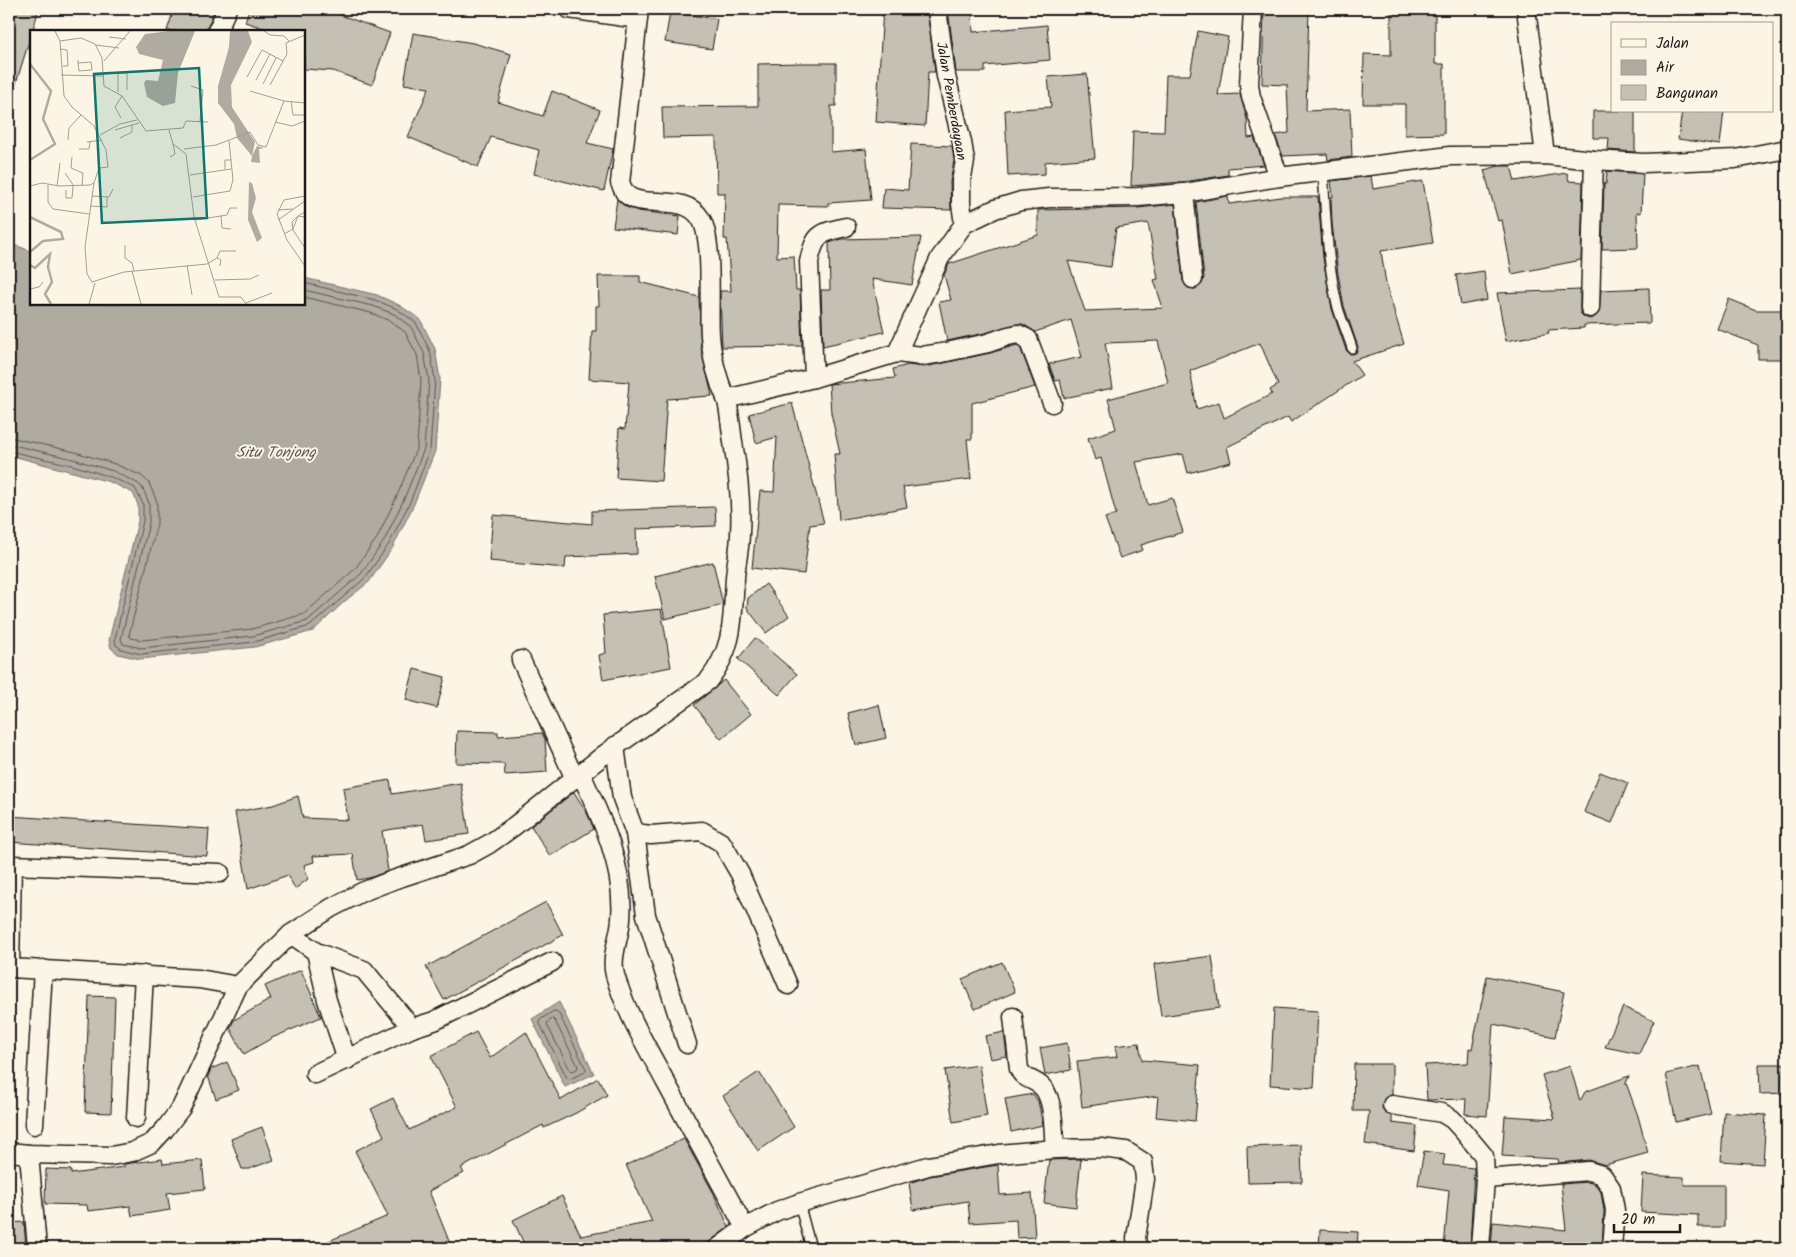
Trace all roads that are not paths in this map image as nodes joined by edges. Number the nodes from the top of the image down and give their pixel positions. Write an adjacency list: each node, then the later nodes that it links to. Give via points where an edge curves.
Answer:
1 (227, 9): 7 (street)
2 (569, 9): 6 (street)
3 (937, 9): 14 (street, Jalan Pemberdayaan, via 946,76 965,161 961,182)
4 (1253, 9): 12 (street, via 1249,85)
5 (1526, 9): 9 (street)
6 (638, 14): 21 (street, via 620,183 626,194 635,199 678,203 700,217 705,228 709,266 711,343)
7 (217, 30)
8 (1787, 149): 10 (street, via 1735,160 1644,163)
9 (1545, 155): 10 (street); 11 (street, via 1450,156)
10 (1594, 160): 17 (street)
11 (1323, 172): 12 (street); 18 (lane, via 1333,284)
12 (1279, 177): 13 (street)
13 (1184, 193): 14 (street, via 1021,201); 16 (street)
14 (964, 224): 19 (street, via 940,258)
15 (846, 227): 20 (street, via 820,235 812,244 809,262)
16 (1193, 279)
17 (1590, 308)
18 (1352, 348)
19 (897, 352): 20 (street); 22 (street, via 922,356 1018,334 1028,339)
20 (814, 378): 21 (street)
21 (726, 399): 24 (street, via 741,506 732,630 726,652 708,681)
22 (1052, 403)
23 (521, 660): 25 (street)
24 (615, 746): 25 (street); 26 (street, via 622,798)
25 (578, 777): 28 (street, via 513,827 469,855 362,892); 48 (street, via 604,825 615,859 621,896 615,977 633,1022)
26 (635, 834): 33 (street, via 702,831 722,843 740,874); 37 (street, via 646,915)
27 (220, 873): 31 (street, via 12,865 10,968)
28 (291, 934): 29 (street); 34 (street)
29 (316, 952): 36 (street, via 364,970); 38 (street, via 326,1000)
30 (552, 962): 36 (street, via 434,1021)
31 (43, 969): 32 (street); 42 (street)
32 (144, 975): 34 (street, via 199,978); 41 (street)
33 (788, 985)
34 (238, 986): 45 (street, via 181,1108 152,1142 132,1152 111,1156)
35 (1013, 1017): 43 (street, via 1021,1074 1041,1085 1050,1099)
36 (412, 1028): 38 (street)
37 (687, 1044)
38 (347, 1060): 39 (street)
39 (315, 1074)
40 (1392, 1105): 46 (street, via 1442,1113 1452,1119 1484,1156)
41 (136, 1118)
42 (34, 1125)
43 (1055, 1149): 47 (street, via 928,1166); 52 (street, via 1126,1150 1143,1162 1145,1179 1136,1238)
44 (9, 1152): 45 (street)
45 (29, 1154): 49 (street)
46 (1485, 1179): 53 (street); 54 (street, via 1589,1171 1602,1175 1611,1188 1615,1210)
47 (799, 1203): 48 (street); 51 (lane)
48 (745, 1228): 50 (street)
49 (37, 1248)
50 (718, 1248)
51 (811, 1248)
52 (1138, 1248)
53 (1480, 1248)
54 (1612, 1248)

